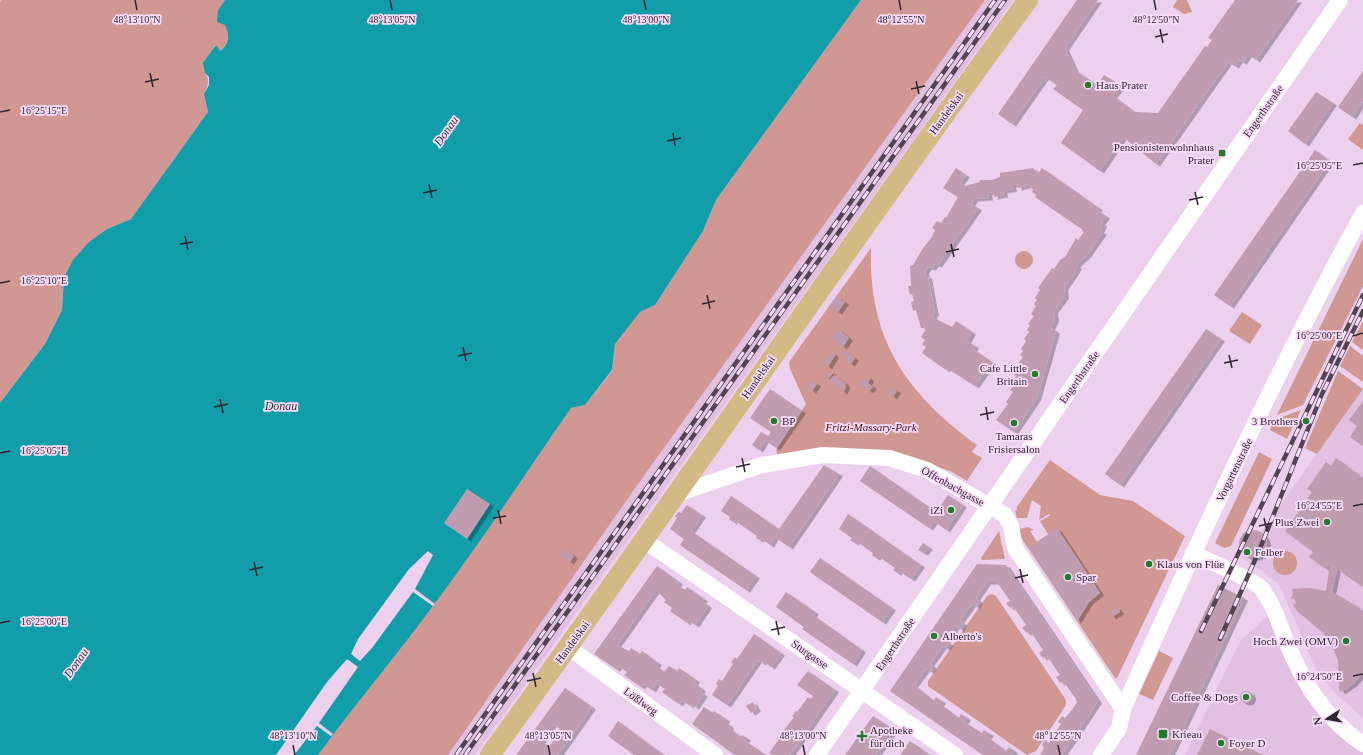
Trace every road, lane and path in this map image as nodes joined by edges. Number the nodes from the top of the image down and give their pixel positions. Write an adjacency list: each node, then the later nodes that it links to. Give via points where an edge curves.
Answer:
1 (1028, 0): 4 (main road, Handelskai, via 773,355)
2 (1340, 0): 5 (street, Engerthstraße)
3 (1363, 213): 7 (street, Vorgartenstraße, via 1327,278)
4 (677, 494): 5 (street, Offenbachgasse, via 762,465 823,455 864,456 890,458 926,470); 6 (main road, Handelskai)
5 (989, 506): 9 (street, Engerthstraße); 10 (street, Offenbachgasse, via 1009,520 1015,548)
6 (645, 541): 8 (main road, Handelskai); 9 (street, Sturgasse, via 760,618)
7 (1194, 553): 10 (street, Vorgartenstraße); 11 (street, via 1260,587 1305,681 1341,726)
8 (568, 648): 12 (main road, Handelskai); 13 (street, Lößlweg)
9 (862, 692): 14 (street, Engerthstraße); 15 (street, Sturgasse)
10 (1122, 709): 16 (street, Vorgartenstraße); 17 (street, Vorgartenstraße, via 1119,728)
11 (1363, 744)
12 (490, 755)
13 (715, 755)
14 (817, 755)
15 (955, 755)
16 (1089, 755)
17 (1101, 755)

